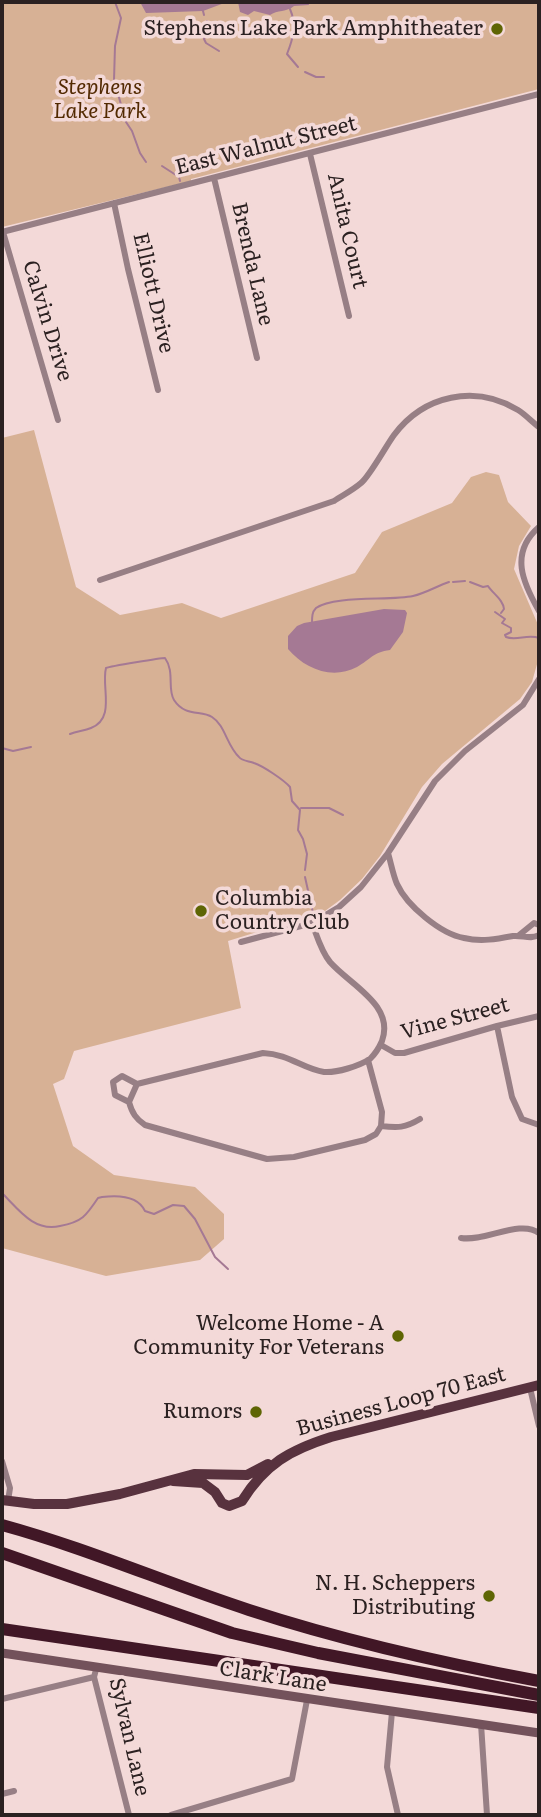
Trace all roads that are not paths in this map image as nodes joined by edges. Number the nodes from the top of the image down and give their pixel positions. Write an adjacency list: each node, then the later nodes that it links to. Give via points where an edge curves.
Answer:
1 (539, 94): 2 (street, East Walnut Street)
2 (310, 154): 3 (street, East Walnut Street); 6 (street, Anita Court)
3 (214, 178): 4 (street, East Walnut Street); 7 (street, Brenda Lane)
4 (114, 203): 5 (street, East Walnut Street); 8 (street, Elliott Drive)
5 (2, 232): 9 (street, Calvin Drive)
6 (349, 316)
7 (257, 358)
8 (158, 390)
9 (58, 420)
10 (539, 427): 12 (street, via 518,410 484,397 434,402 395,433 363,482 334,501)
11 (539, 527): 13 (street, via 522,555 521,567)
12 (100, 580)
13 (539, 611)
14 (539, 679): 15 (street, via 523,705 435,781)
15 (388, 853): 16 (street, via 340,907); 19 (street, via 397,885 429,921 462,938 495,941)
16 (313, 923): 20 (street); 23 (street, via 330,961 383,1017)
17 (539, 925): 19 (street, via 526,927)
18 (539, 935): 19 (street)
19 (517, 936)
20 (242, 942)
21 (539, 1016): 22 (street, Vine Street)
22 (497, 1026): 23 (street, Vine Street, via 404,1053); 28 (street, via 512,1097 522,1119)
23 (381, 1045): 24 (street)
24 (368, 1060): 25 (street, via 322,1072 279,1054 263,1053); 29 (street, via 382,1112)
25 (137, 1084): 26 (street); 26 (street, via 122,1076 113,1082 115,1095)
26 (129, 1102): 29 (street, via 137,1120 145,1125 267,1159 365,1140)
27 (420, 1119): 29 (street, via 400,1129)
28 (539, 1125)
29 (381, 1126)
30 (539, 1233): 31 (street, via 527,1227 471,1240)
31 (461, 1238)
32 (534, 1386): 33 (street); 35 (main road, Business Loop 70 East, via 331,1437)
33 (539, 1426)
34 (2, 1461): 41 (street, via 10,1488)
35 (276, 1461): 37 (main road, Business Loop 70 East); 40 (main road, Business Loop 70 East)
36 (225, 1475): 37 (main road); 38 (main road, via 194,1474); 39 (main road, via 215,1485)
37 (239, 1476): 40 (main road)
38 (173, 1481): 39 (main road, via 203,1483); 41 (main road, via 67,1504)
39 (215, 1492): 40 (main road, via 229,1506)
40 (246, 1495)
41 (5, 1500)
42 (2, 1525): 48 (highway, via 276,1618)
43 (2, 1553): 49 (highway, via 232,1633)
44 (2, 1629): 52 (highway)
45 (2, 1653): 46 (street, Clark Lane)
46 (97, 1666): 47 (street, Sylvan Lane); 51 (street, Clark Lane)
47 (94, 1677): 50 (street); 58 (street, Sylvan Lane)
48 (539, 1681)
49 (539, 1695)
50 (2, 1699)
51 (307, 1700): 53 (street, Clark Lane); 59 (street, via 292,1779)
52 (539, 1708)
53 (392, 1712): 54 (street, Clark Lane); 60 (street, via 387,1767)
54 (481, 1724): 55 (street, Clark Lane); 61 (street)
55 (539, 1733)
56 (14, 1791): 57 (street)
57 (2, 1794)
58 (130, 1815)
59 (172, 1815)
60 (398, 1815)
61 (487, 1815)

